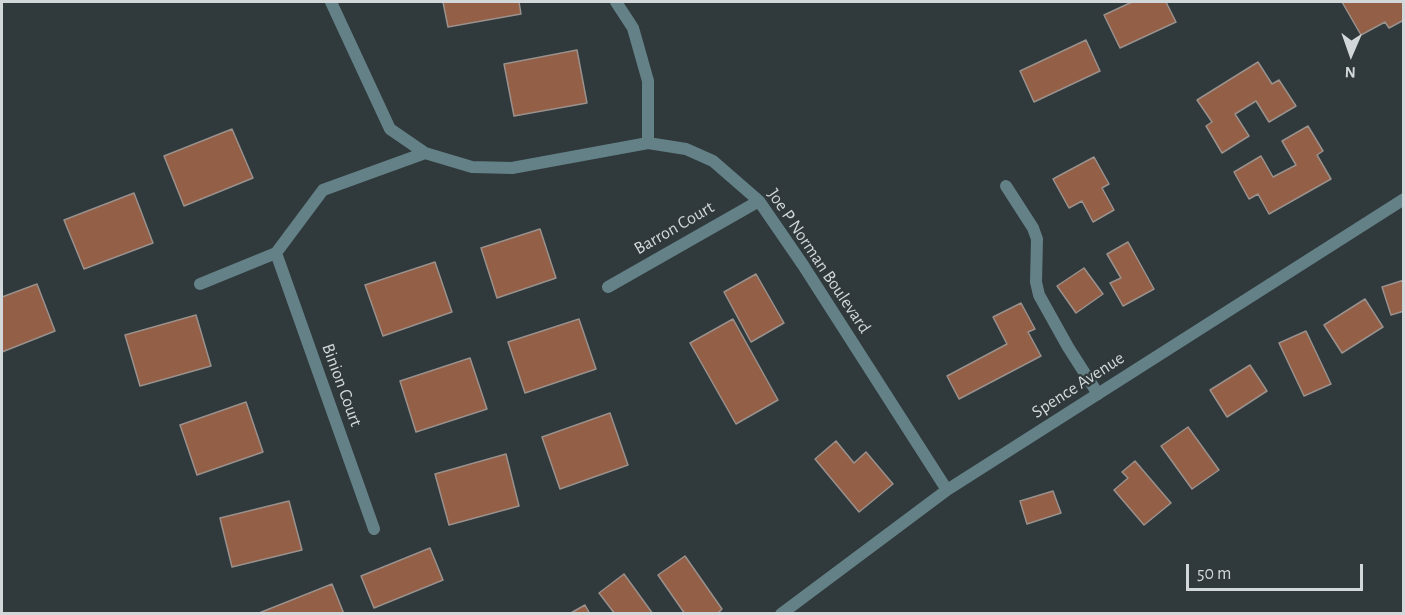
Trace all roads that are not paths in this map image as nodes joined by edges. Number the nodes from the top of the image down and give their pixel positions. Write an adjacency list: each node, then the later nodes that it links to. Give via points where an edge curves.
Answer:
1 (331, 2): 4 (street, Joe P Norman Boulevard, via 390,129)
2 (616, 2): 3 (street, via 633,28 648,81)
3 (648, 143): 4 (street, Joe P Norman Boulevard, via 512,168 472,167); 7 (street, Joe P Norman Boulevard, via 687,149 713,161)
4 (425, 153): 8 (street, via 323,190)
5 (1006, 186): 11 (street, via 1037,239 1039,296)
6 (1404, 199): 11 (street, Spence Avenue)
7 (759, 201): 10 (street, Barron Court); 12 (street, Joe P Norman Boulevard)
8 (276, 253): 9 (street); 13 (street, Binion Court)
9 (200, 284)
10 (608, 287)
11 (1098, 394): 12 (street, Spence Avenue)
12 (947, 490): 14 (street, Spence Avenue)
13 (375, 529)
14 (781, 614)

